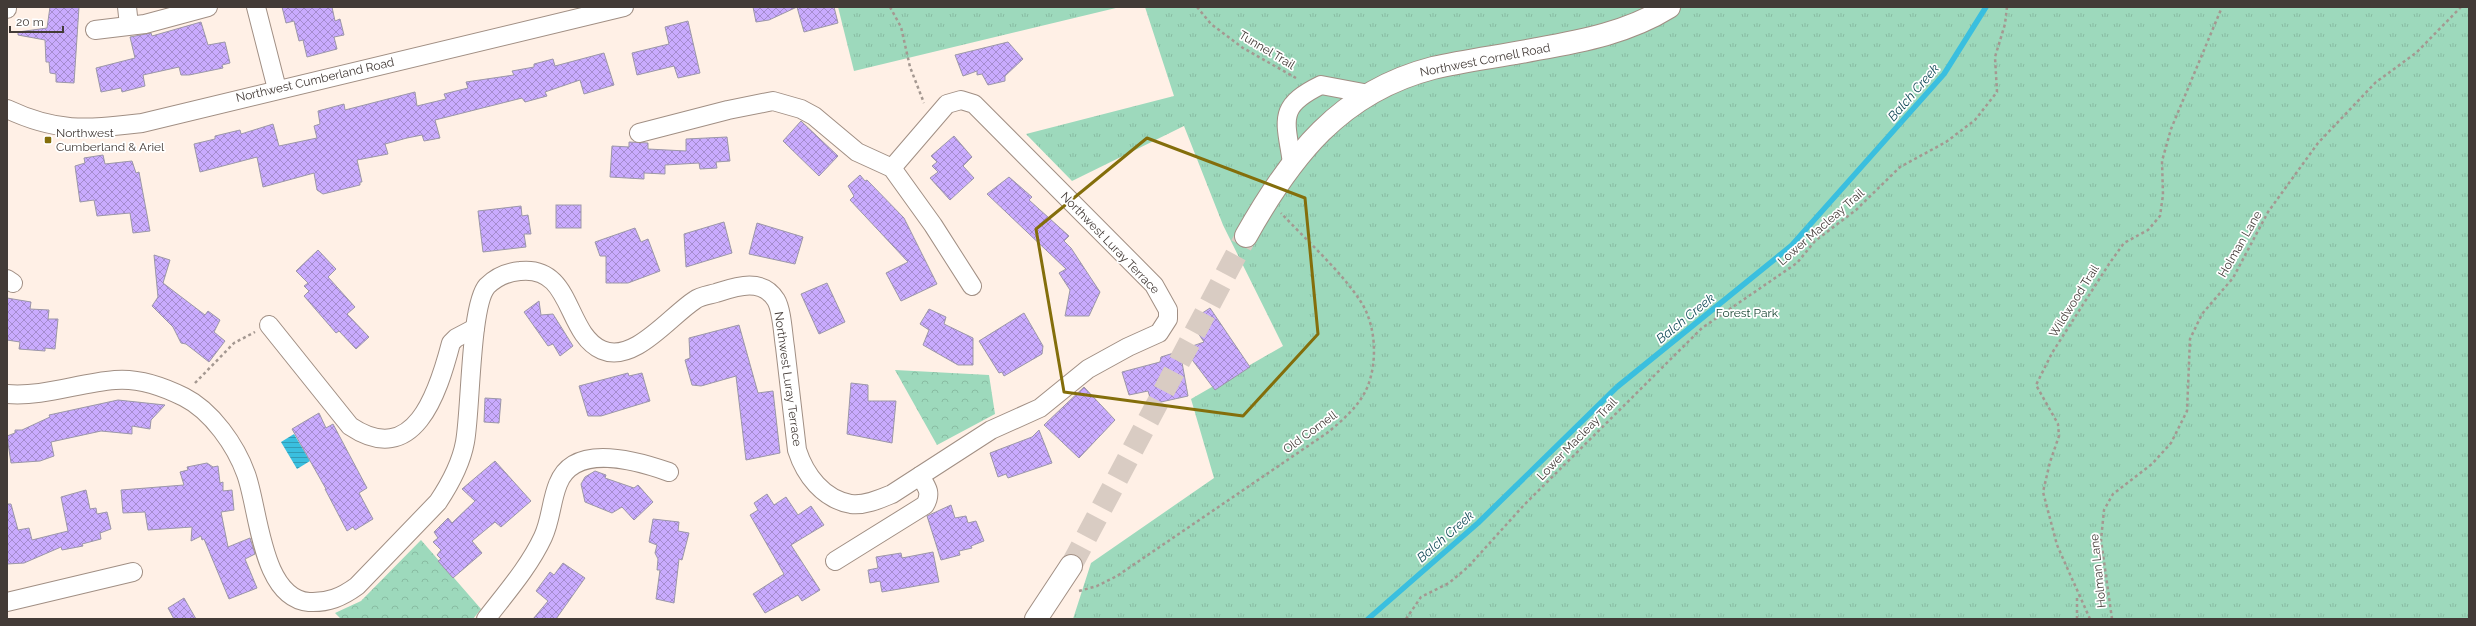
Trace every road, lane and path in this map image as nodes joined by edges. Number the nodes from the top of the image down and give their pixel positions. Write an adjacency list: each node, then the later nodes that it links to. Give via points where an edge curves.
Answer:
1 (127, 7): 11 (street)
2 (208, 7): 11 (street)
3 (256, 7): 13 (street)
4 (624, 7): 13 (street, Northwest Cumberland Road)
5 (890, 7): 17 (path, via 901,27 910,67)
6 (1197, 7): 14 (path, Tunnel Trail, via 1211,24 1243,48 1296,78)
7 (1669, 7): 15 (main road, Northwest Cornell Road, via 1636,24 1611,33 1576,42 1433,68 1403,78)
8 (2008, 7): 38 (path, Lower Macleay Trail, via 2006,24 1995,57 1997,92 1975,120 1946,142 1900,167 1856,210 1814,241 1797,263 1702,328 1524,505 1468,567 1449,583 1421,597)
9 (2222, 7): 34 (path, Wildwood Trail, via 2171,129 2162,161 2163,195 2160,216 2148,230 2124,243 2052,353 2036,385 2058,424 2059,436 2043,492 2057,545)
10 (2462, 7): 41 (path, Holman Lane, via 2416,53 2376,82 2318,142 2268,212 2232,278 2202,314 2190,339 2187,411 2171,443 2152,464 2113,494 2104,510 2101,540)
11 (129, 26): 12 (street)
12 (95, 30)
13 (277, 89): 16 (street, Northwest Cumberland Road, via 142,123 90,129 33,121)
14 (1308, 93): 15 (street, via 1320,85 1330,85); 19 (street, via 1291,106 1287,113)
15 (1369, 94): 19 (main road, Northwest Cornell Road, via 1346,108 1329,123)
16 (7, 109)
17 (929, 123): 20 (street, Northwest Luray Terrace); 29 (street, Northwest Luray Terrace, via 947,104 954,101 968,101 982,111 1154,286 1164,299 1168,314 1159,333 1088,369 1040,408 990,430)
18 (639, 133): 20 (street, via 728,110 773,101 782,102 814,116 857,152)
19 (1292, 163): 21 (main road, Northwest Cornell Road)
20 (892, 168): 23 (street)
21 (1268, 198): 22 (main road, Northwest Cornell Road); 33 (path, Old Cornell, via 1361,302 1369,317 1373,365 1367,388 1343,420 1327,433 1117,576 1080,591 1074,592)
22 (1246, 236)
23 (972, 286)
24 (269, 325): 25 (street, via 350,426 368,436 390,440 398,438 410,429 426,412 451,344 456,338); 27 (path, via 234,343 194,385)
25 (475, 328): 27 (street, Northwest Luray Terrace, via 465,442 448,488 438,502 357,586 333,600 306,601 283,590 269,564 246,475 236,451 209,417); 29 (street, Northwest Luray Terrace, via 481,296 494,280 508,272 522,270 545,274 553,281 595,347 614,353 635,348 696,299 740,286 753,285 762,288 776,300 782,327 797,450 809,477 839,500 852,504 874,501 892,494)
26 (7, 394): 27 (street, Northwest Luray Terrace, via 55,391 116,379 157,385)
27 (186, 398)
28 (669, 472): 36 (street, via 647,464 594,458 582,460 572,466 563,474 558,485 551,517 532,558)
29 (920, 476): 30 (street, via 928,488 930,497 925,505)
30 (835, 561)
31 (1071, 566): 33 (main road)
32 (133, 572): 35 (street)
33 (1059, 587): 37 (main road)
34 (2077, 594): 39 (path); 40 (path, Wildwood Trail)
35 (7, 602)
36 (486, 619)
37 (1036, 619)
38 (1406, 619)
39 (2077, 619)
40 (2090, 619)
41 (2112, 619)

